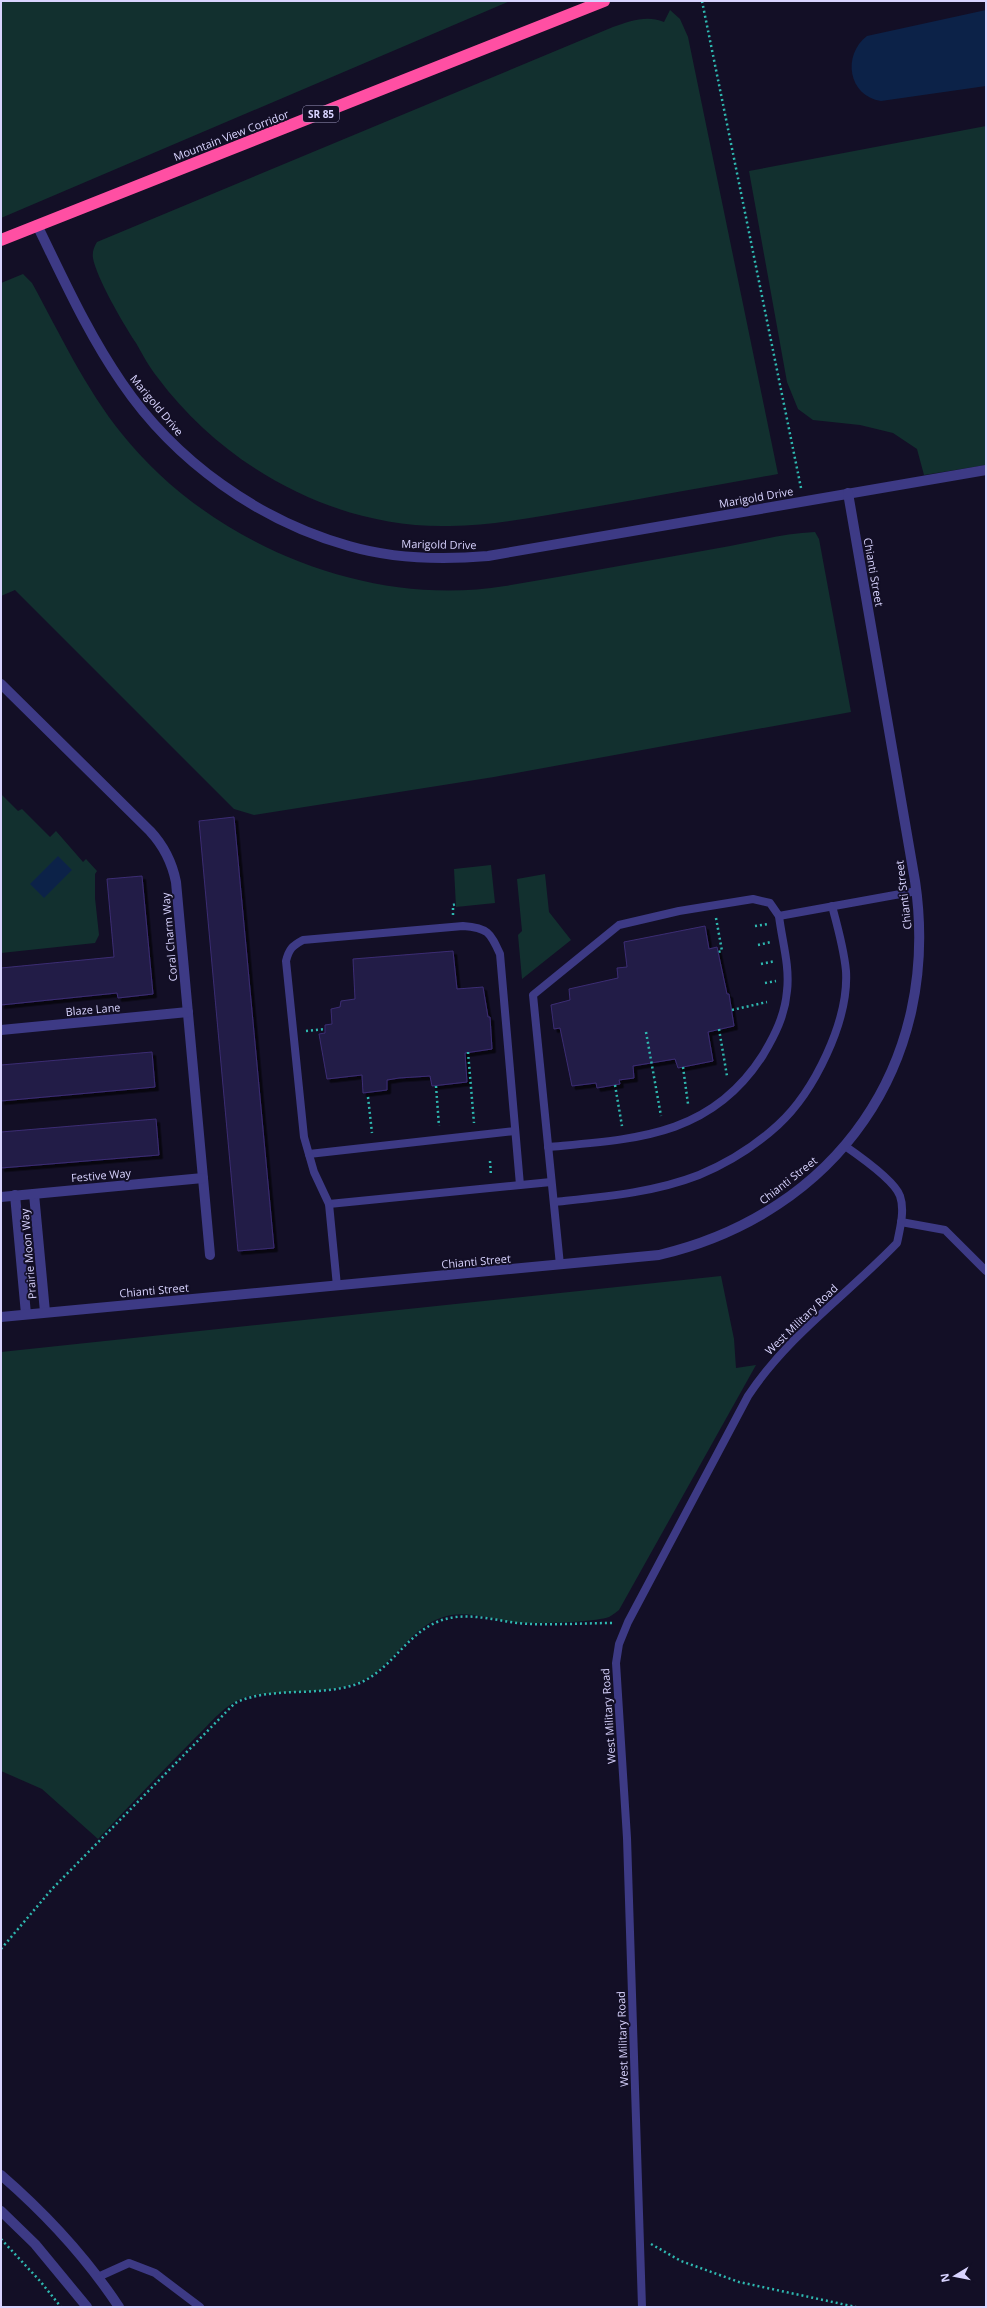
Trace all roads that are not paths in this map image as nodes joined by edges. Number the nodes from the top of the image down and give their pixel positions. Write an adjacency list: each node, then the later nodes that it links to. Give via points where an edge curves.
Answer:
1 (604, 1): 2 (highway, Mountain View Corridor / SR 85)
2 (37, 225): 3 (highway, Mountain View Corridor / SR 85); 5 (street, Marigold Drive, via 110,364 160,431 225,487 273,516 350,547 404,556 488,556)
3 (1, 240)
4 (986, 470): 5 (street, Marigold Drive)
5 (848, 493): 7 (street, Chianti Street)
6 (1, 684): 10 (street, Coral Charm Way, via 150,831 165,850 176,882)
7 (917, 891): 8 (lane); 13 (street, Chianti Street, via 919,970 907,1029 882,1091)
8 (832, 906): 9 (lane); 22 (lane, via 846,972 844,1004 832,1045 810,1085 778,1125 740,1155 698,1175 616,1195)
9 (779, 916): 14 (lane, via 787,969 788,990 784,1012 774,1037 752,1071 730,1096 709,1112 672,1128 644,1136); 14 (lane, via 770,903 753,899 619,925 533,995)
10 (188, 1012): 11 (street, Blaze Lane); 16 (street, Coral Charm Way)
11 (1, 1030)
12 (515, 1131): 15 (lane); 15 (lane, via 500,954 491,934 480,927 463,926 303,940 288,951 286,961 304,1138); 18 (lane)
13 (845, 1146): 24 (lane, West Military Road, via 875,1168 900,1196); 26 (street, Chianti Street, via 827,1166 786,1200 763,1215 713,1239 659,1255)
14 (548, 1147): 17 (lane)
15 (309, 1154): 23 (lane, via 314,1172)
16 (203, 1178): 19 (street, Festive Way); 25 (street, Coral Charm Way)
17 (551, 1182): 18 (lane); 22 (lane)
18 (520, 1185): 23 (lane)
19 (34, 1194): 20 (street, Festive Way); 29 (street, Prairie Moon Way)
20 (15, 1196): 21 (street, Festive Way); 30 (street, Prairie Moon Way)
21 (1, 1197)
22 (554, 1202): 26 (lane)
23 (329, 1204): 28 (lane)
24 (902, 1222): 27 (lane, via 945,1230); 38 (lane, West Military Road, via 897,1243 787,1345 763,1373 744,1403 628,1622 619,1644 616,1663 627,1838)
25 (210, 1255)
26 (560, 1265): 28 (street, Chianti Street)
27 (986, 1271)
28 (337, 1286): 29 (street, Chianti Street)
29 (45, 1312): 30 (street, Chianti Street)
30 (26, 1314): 31 (street, Chianti Street)
31 (1, 1316)
32 (1, 2175): 34 (street, via 55,2225)
33 (1, 2211): 35 (street, via 35,2244)
34 (98, 2277): 36 (street); 37 (lane, via 129,2263 155,2273)
35 (86, 2307)
36 (119, 2307)
37 (200, 2307)
38 (642, 2307)

